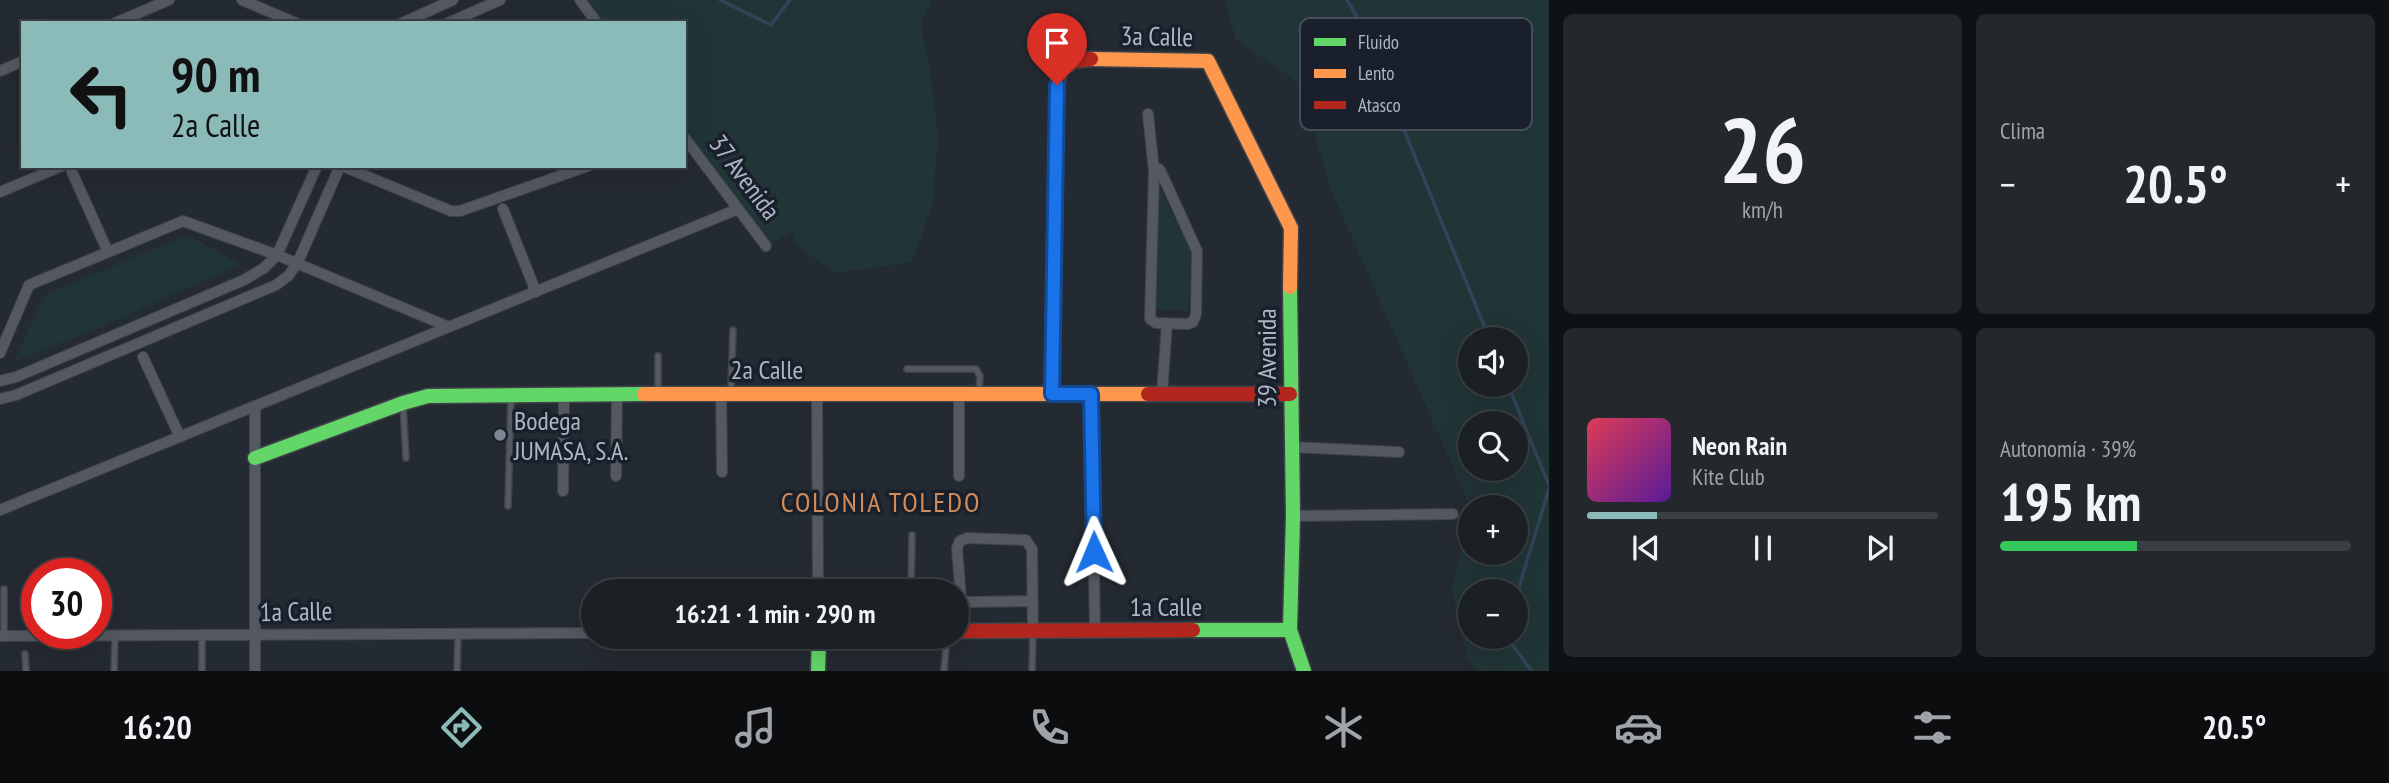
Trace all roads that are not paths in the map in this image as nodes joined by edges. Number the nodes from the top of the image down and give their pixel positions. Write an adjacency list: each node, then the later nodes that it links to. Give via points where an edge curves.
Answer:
1 (169, 0): 6 (street)
2 (242, 0): 7 (street)
3 (453, 0): 8 (street)
4 (500, 0): 9 (street)
5 (580, 0): 10 (street)
6 (120, 21)
7 (291, 21)
8 (406, 21)
9 (453, 21)
10 (596, 21)
11 (1208, 61): 50 (street, 3a Calle, via 1074,61 1059,75); 52 (street, 39 Avenida, via 1291,228)
12 (21, 64): 13 (street)
13 (0, 71)
14 (1149, 114): 21 (street)
15 (686, 140): 25 (street, 37 Avenida)
16 (57, 168): 23 (street)
17 (316, 168): 28 (street)
18 (340, 168): 29 (street)
19 (346, 168): 20 (street, via 451,211 471,209)
20 (583, 168)
21 (1154, 171): 31 (street, via 1150,318 1153,323); 31 (street, via 1161,172 1197,251 1195,319 1188,324)
22 (72, 172): 27 (street)
23 (0, 192)
24 (503, 209): 30 (street)
25 (738, 209): 26 (street, 37 Avenida); 30 (street)
26 (766, 246)
27 (107, 252): 28 (street, via 183,221); 36 (street, via 27,288)
28 (277, 255): 29 (street); 33 (street, via 244,280)
29 (296, 264): 32 (street); 35 (street, via 288,276 263,293)
30 (536, 292): 32 (street)
31 (1167, 323): 43 (street)
32 (449, 327): 55 (street)
33 (130, 329): 35 (street); 40 (street)
34 (733, 330): 41 (lane)
35 (137, 344): 53 (street)
36 (0, 353)
37 (658, 356): 47 (lane)
38 (143, 357): 56 (street)
39 (907, 369): 49 (lane, via 976,369)
40 (0, 381)
41 (726, 393): 42 (street, 2a Calle); 47 (street, 2a Calle); 61 (street)
42 (817, 393): 48 (street, 2a Calle); 70 (street)
43 (1162, 393): 51 (street, 2a Calle); 52 (street, 2a Calle)
44 (512, 394): 45 (street, 2a Calle); 54 (street, 2a Calle, via 428,397); 65 (lane)
45 (564, 394): 46 (street, 2a Calle); 64 (street)
46 (617, 394): 47 (street, 2a Calle); 62 (street)
47 (658, 394)
48 (959, 394): 49 (street, 2a Calle); 63 (street)
49 (979, 394): 50 (street, 2a Calle)
50 (1052, 394): 51 (street, 2a Calle)
51 (1091, 394): 74 (street)
52 (1290, 394): 57 (street, 39 Avenida)
53 (0, 399)
54 (403, 403): 59 (street, 2a Calle); 60 (lane)
55 (255, 406): 56 (street); 59 (street)
56 (180, 437): 66 (street)
57 (1292, 447): 58 (street); 68 (street, 39 Avenida)
58 (1399, 452)
59 (255, 458): 83 (street)
60 (406, 458)
61 (722, 472)
62 (616, 476)
63 (959, 476)
64 (563, 491)
65 (508, 506)
66 (0, 510)
67 (1453, 514): 68 (street)
68 (1293, 516): 75 (street, 39 Avenida)
69 (912, 535): 71 (lane)
70 (818, 579)
71 (911, 579)
72 (4, 589): 80 (lane)
73 (1032, 601): 73 (street, via 1030,542 960,541 961,599); 77 (street)
74 (1095, 630): 75 (street, 1a Calle); 77 (street, 1a Calle)
75 (1290, 630): 95 (street, 39 Avenida)
76 (969, 631): 77 (street, 1a Calle)
77 (1033, 631): 94 (lane)
78 (581, 633): 79 (street, 1a Calle)
79 (457, 634): 83 (street, 1a Calle); 91 (lane)
80 (2, 636): 81 (street, 1a Calle)
81 (114, 636): 82 (street, 1a Calle); 88 (lane)
82 (202, 636): 83 (street, 1a Calle); 89 (lane)
83 (254, 636): 90 (street)
84 (819, 649): 92 (street)
85 (946, 649): 93 (lane)
86 (25, 653): 87 (lane)
87 (26, 671)
88 (114, 671)
89 (202, 671)
90 (255, 671)
91 (457, 671)
92 (818, 671)
93 (944, 671)
94 (1032, 671)
95 (1304, 671)

